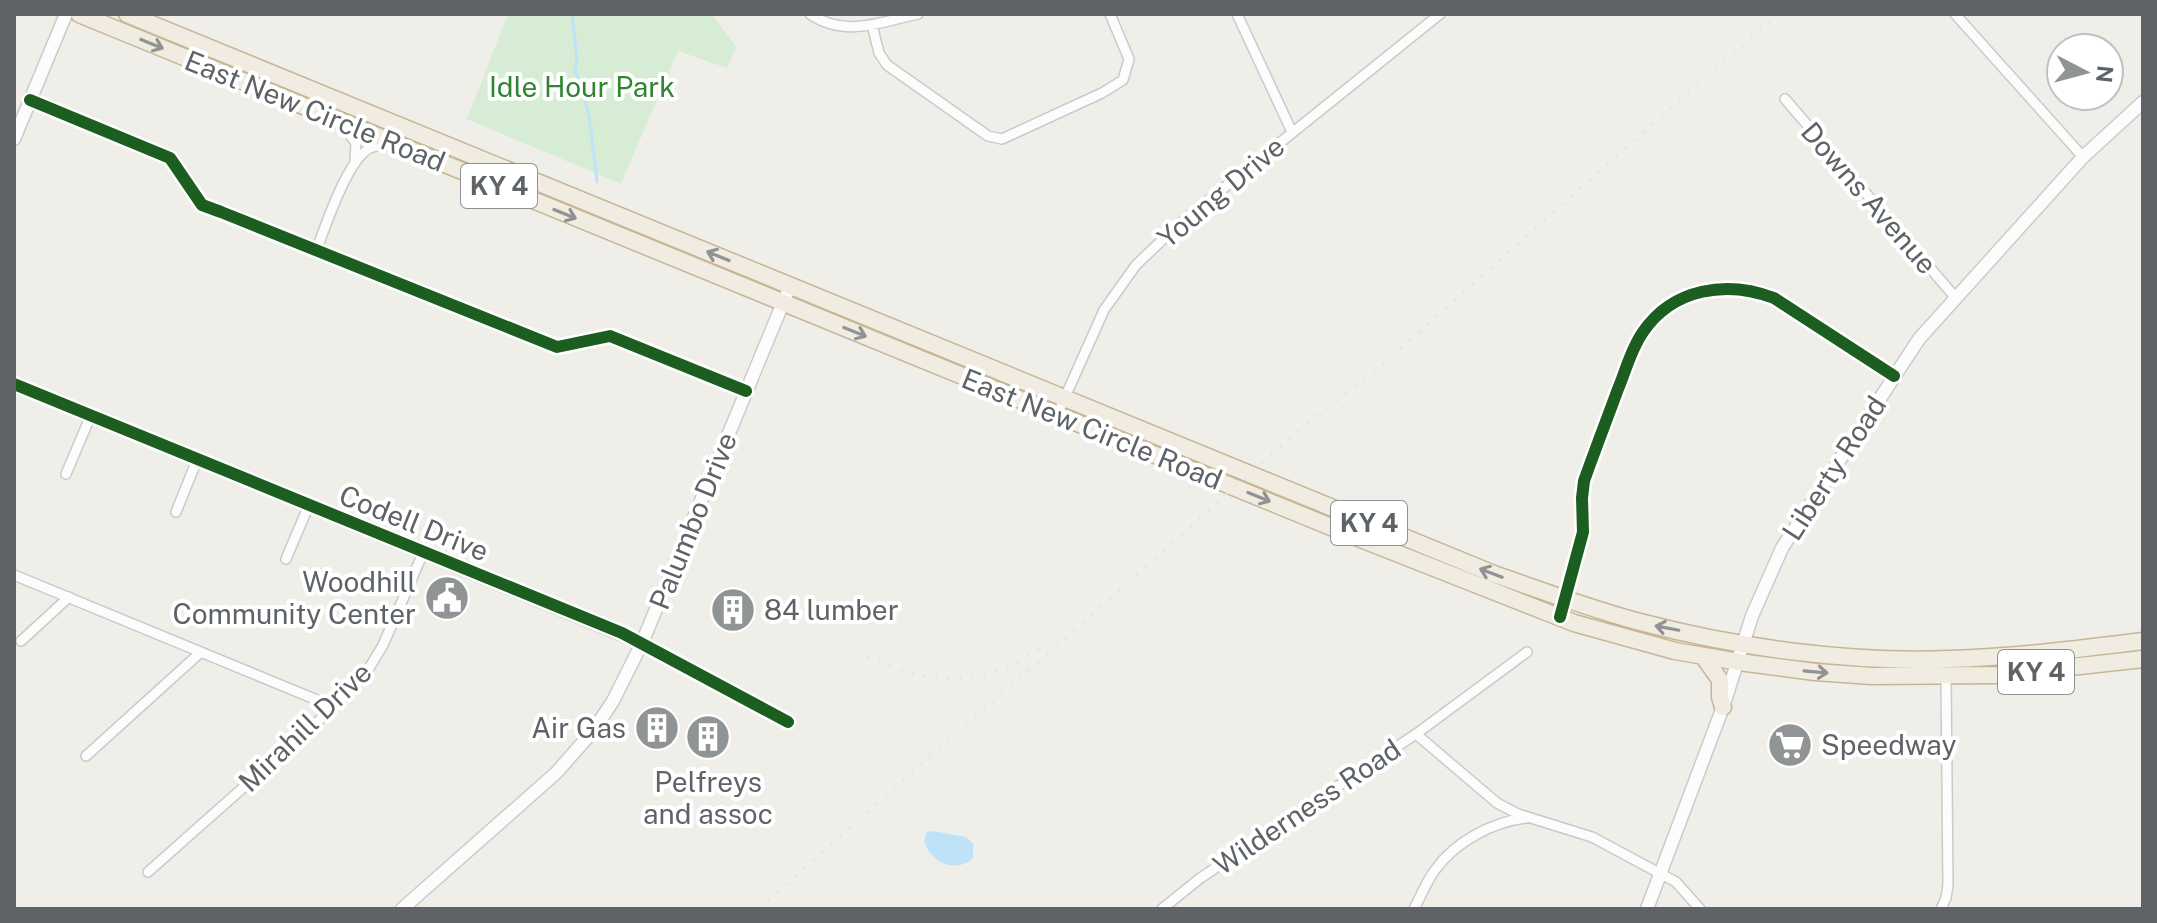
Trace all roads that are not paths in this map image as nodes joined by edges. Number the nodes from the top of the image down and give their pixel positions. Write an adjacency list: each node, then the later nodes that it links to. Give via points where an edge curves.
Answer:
1 (66, 14): 12 (street)
2 (79, 14): 14 (highway, East New Circle Road / KY 4, one-way to 14)
3 (127, 14): 21 (highway, East New Circle Road / KY 4, one-way to 3)
4 (810, 14): 10 (street, via 839,27)
5 (918, 14): 10 (street)
6 (1110, 14): 10 (street, via 1129,59 1123,80 1002,139 988,136 887,65)
7 (1237, 14): 15 (street)
8 (1440, 14): 15 (street, Young Drive)
9 (1955, 14): 18 (street)
10 (872, 25)
11 (1785, 99): 22 (street, Downs Avenue)
12 (30, 100): 16 (street); 20 (street, via 170,158 202,205)
13 (2143, 102): 18 (street, Liberty Road)
14 (338, 121): 17 (highway, East New Circle Road / KY 4); 19 (street, via 356,143)
15 (1292, 132): 27 (street, Young Drive, via 1136,265 1104,310)
16 (14, 139)
17 (403, 146): 19 (street, via 373,146); 23 (highway, East New Circle Road / KY 4, one-way to 23)
18 (2083, 157): 22 (street, Liberty Road)
19 (355, 164): 20 (street)
20 (316, 251): 26 (street, via 557,347 610,336)
21 (790, 286): 23 (street, Palumbo Drive); 27 (highway, East New Circle Road / KY 4)
22 (1955, 297): 24 (street, Liberty Road)
23 (783, 303): 26 (street, Palumbo Drive); 29 (highway, East New Circle Road / KY 4, one-way to 29)
24 (1894, 376): 38 (street, via 1760,293 1707,289 1667,307 1635,345 1584,481 1583,532); 43 (street, Liberty Road, via 1782,548)
25 (14, 384): 28 (street, Codell Drive)
26 (746, 391): 42 (street, Palumbo Drive)
27 (1064, 399): 29 (street, Young Drive); 38 (highway, East New Circle Road / KY 4, one-way to 27)
28 (91, 415): 30 (street, Codell Drive); 31 (street)
29 (1057, 415): 39 (highway, East New Circle Road / KY 4, one-way to 39)
30 (197, 460): 32 (street, Codell Drive); 33 (street)
31 (66, 474)
32 (309, 505): 34 (street, Codell Drive); 35 (street)
33 (176, 512)
34 (423, 553): 42 (street, Codell Drive); 51 (street, Mirahill Drive, via 375,660)
35 (286, 559)
36 (14, 575): 37 (street)
37 (69, 597): 40 (street); 44 (street)
38 (1565, 599): 39 (street); 43 (highway, East New Circle Road / KY 4, one-way to 38, via 1647,624)
39 (1560, 617): 46 (highway, East New Circle Road / KY 4)
40 (21, 641)
41 (2143, 641): 49 (highway, East New Circle Road / KY 4)
42 (642, 643): 53 (street, Codell Drive); 59 (street, Palumbo Drive, via 609,708 568,760)
43 (1743, 643): 48 (street, Liberty Road); 49 (highway, East New Circle Road / KY 4)
44 (201, 652): 51 (street); 55 (street)
45 (1527, 652): 54 (street)
46 (1703, 656): 48 (highway, East New Circle Road / KY 4); 52 (highway, via 1720,680)
47 (2143, 658): 49 (highway, East New Circle Road / KY 4, via 2046,671)
48 (1739, 662): 49 (highway, East New Circle Road / KY 4, one-way to 49, via 1815,672); 52 (street, Liberty Road)
49 (1951, 671): 50 (street); 50 (street)
50 (1946, 698): 64 (street, via 1948,885)
51 (334, 707): 57 (street, Mirahill Drive)
52 (1723, 707): 58 (street, Liberty Road)
53 (788, 722)
54 (1416, 734): 56 (street, Wilderness Road, via 1497,803); 60 (street, Wilderness Road)
55 (86, 756)
56 (1530, 818): 58 (street, Wilderness Road, via 1592,837); 61 (street, via 1506,822 1460,846 1433,872)
57 (148, 872)
58 (1660, 875): 62 (street, Liberty Road); 63 (street, Wilderness Road, via 1676,882)
59 (402, 909)
60 (1162, 909)
61 (1414, 909)
62 (1647, 909)
63 (1700, 909)
64 (1941, 909)

